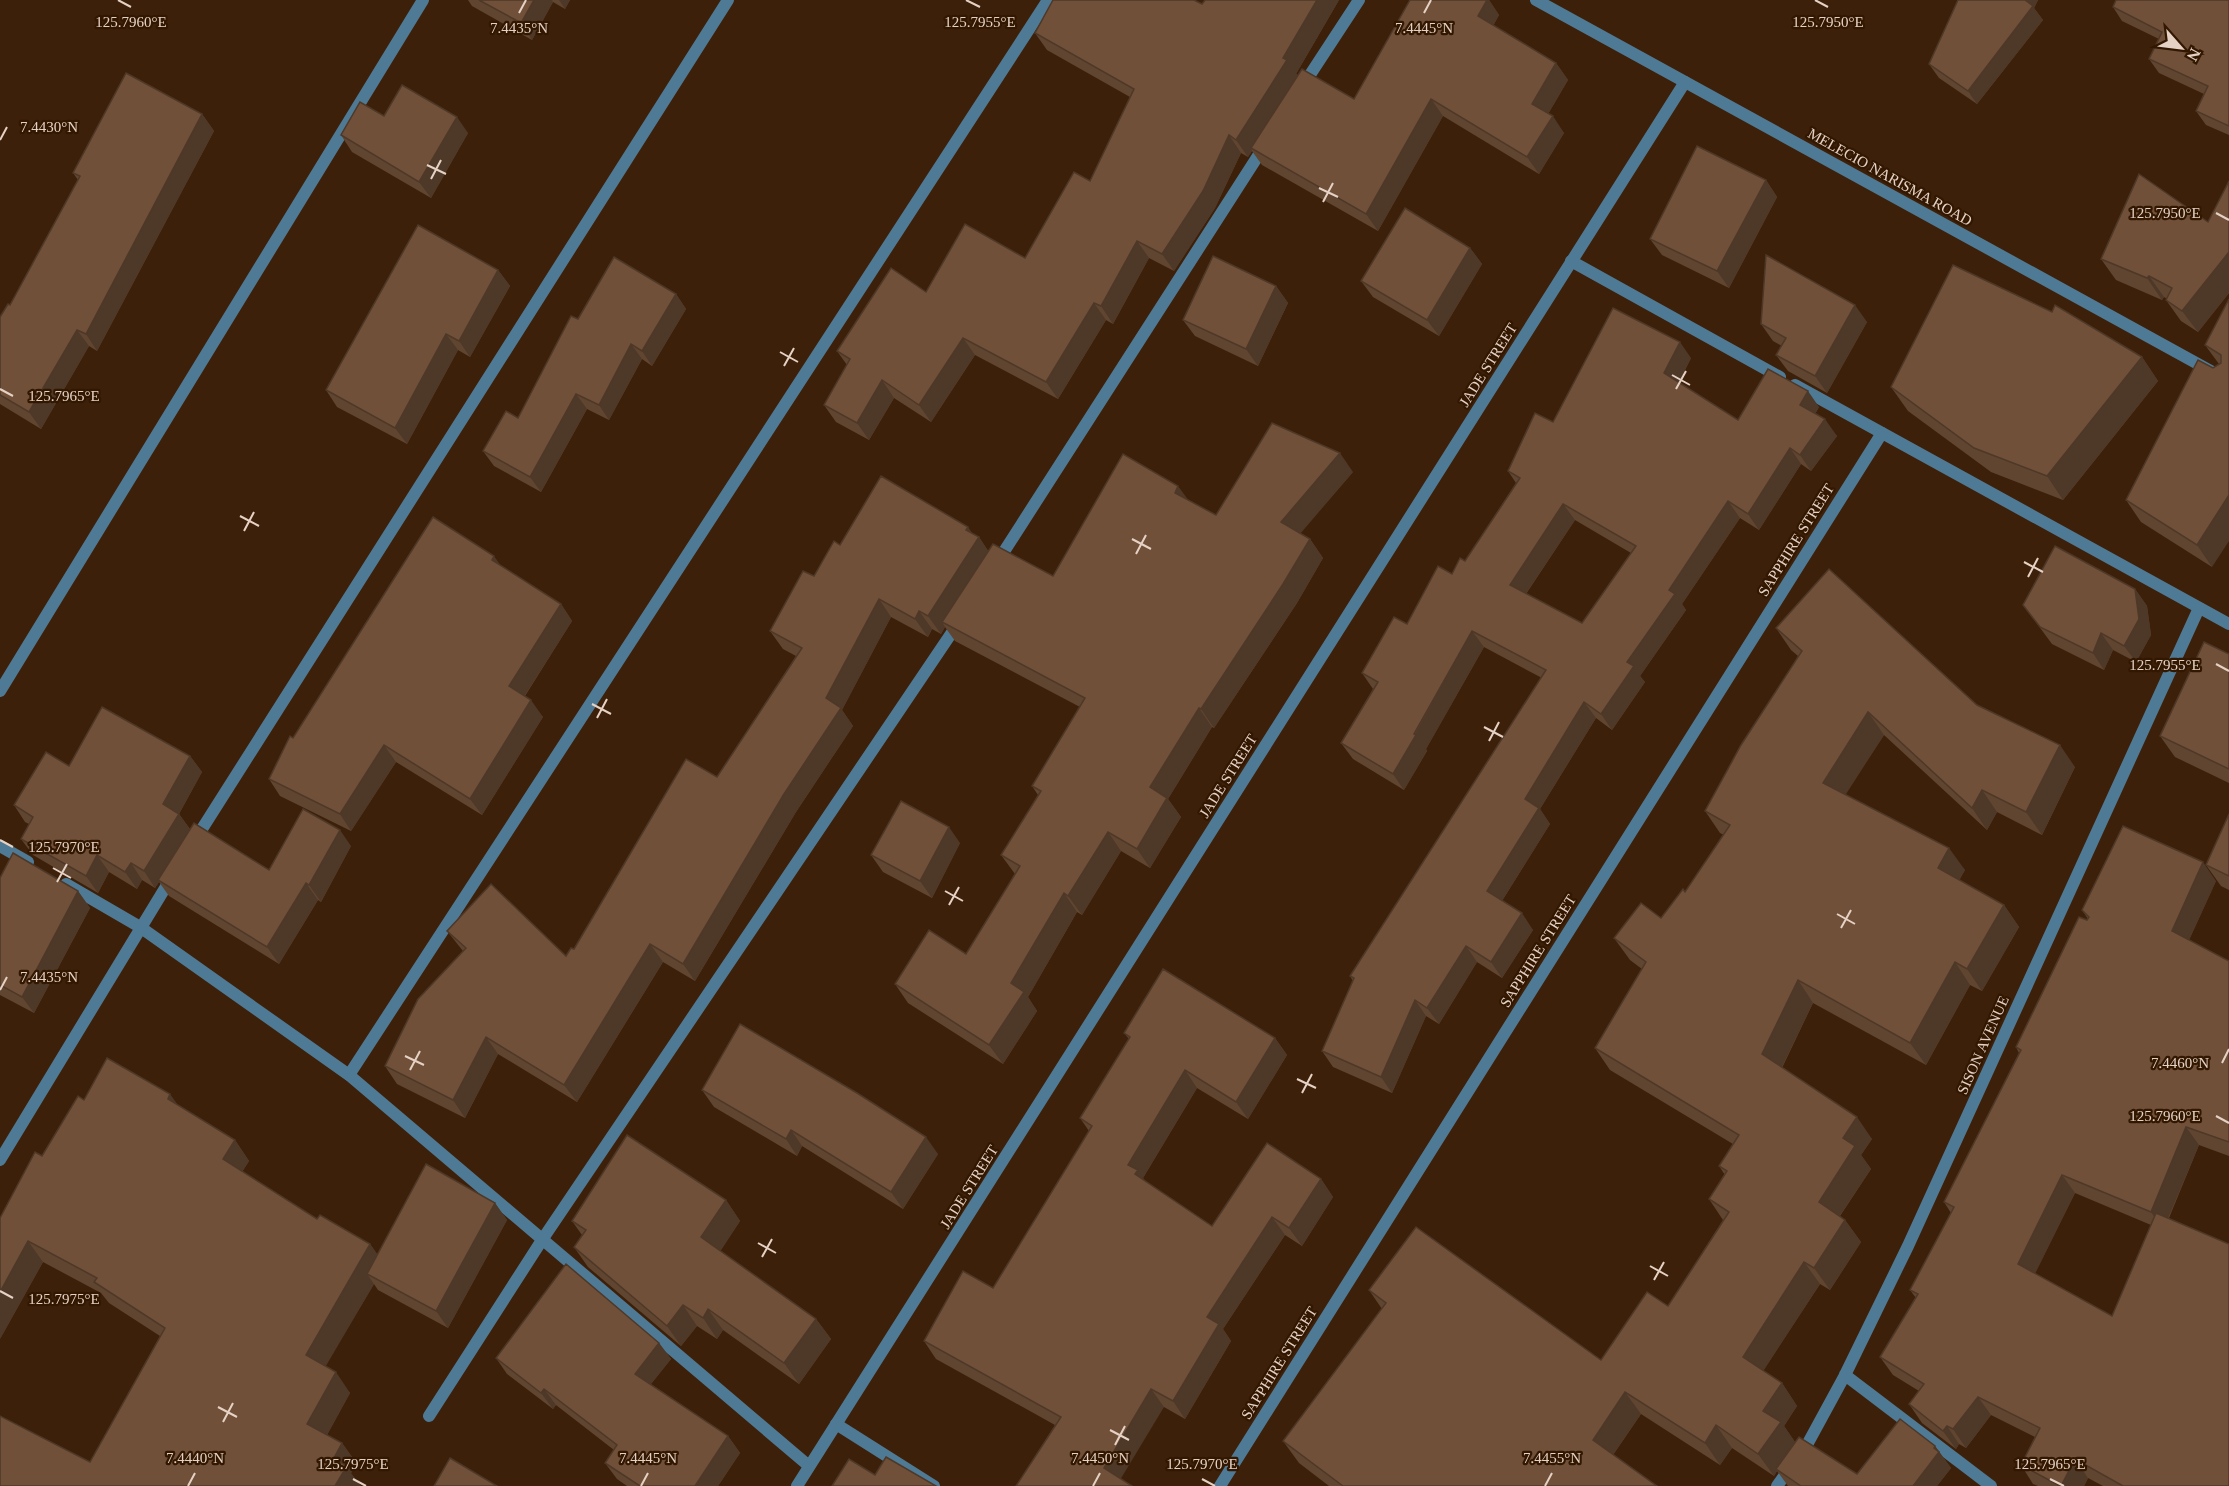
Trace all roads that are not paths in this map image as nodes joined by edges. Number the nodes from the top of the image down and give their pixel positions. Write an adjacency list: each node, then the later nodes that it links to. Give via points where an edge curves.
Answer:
1 (423, 0): 16 (street)
2 (728, 0): 18 (street)
3 (1048, 0): 21 (street)
4 (1359, 0): 7 (street)
5 (1536, 0): 6 (street, MELECIO NARISMA ROAD)
6 (1685, 81): 9 (street, JADE STREET); 10 (street, MELECIO NARISMA ROAD)
7 (1294, 100)
8 (1275, 130): 12 (street)
9 (1571, 261): 11 (street); 26 (street, JADE STREET)
10 (2229, 381)
11 (1882, 432): 13 (street); 30 (street, SAPPHIRE STREET)
12 (992, 570)
13 (2199, 608): 15 (street); 24 (street, SISON AVENUE, via 1908,1246)
14 (966, 610): 23 (street)
15 (2229, 624)
16 (0, 691)
17 (0, 846): 20 (street)
18 (191, 847)
19 (178, 867): 20 (street)
20 (140, 927): 21 (street); 22 (street)
21 (349, 1075): 23 (street)
22 (0, 1160)
23 (542, 1240): 25 (street); 27 (street)
24 (1845, 1375): 31 (street, SISON AVENUE, via 1808,1443); 32 (street)
25 (429, 1416)
26 (836, 1424): 27 (street, JADE STREET); 29 (street)
27 (809, 1466): 28 (street, JADE STREET)
28 (797, 1486)
29 (934, 1486)
30 (1220, 1486)
31 (1777, 1486)
32 (1991, 1486)

